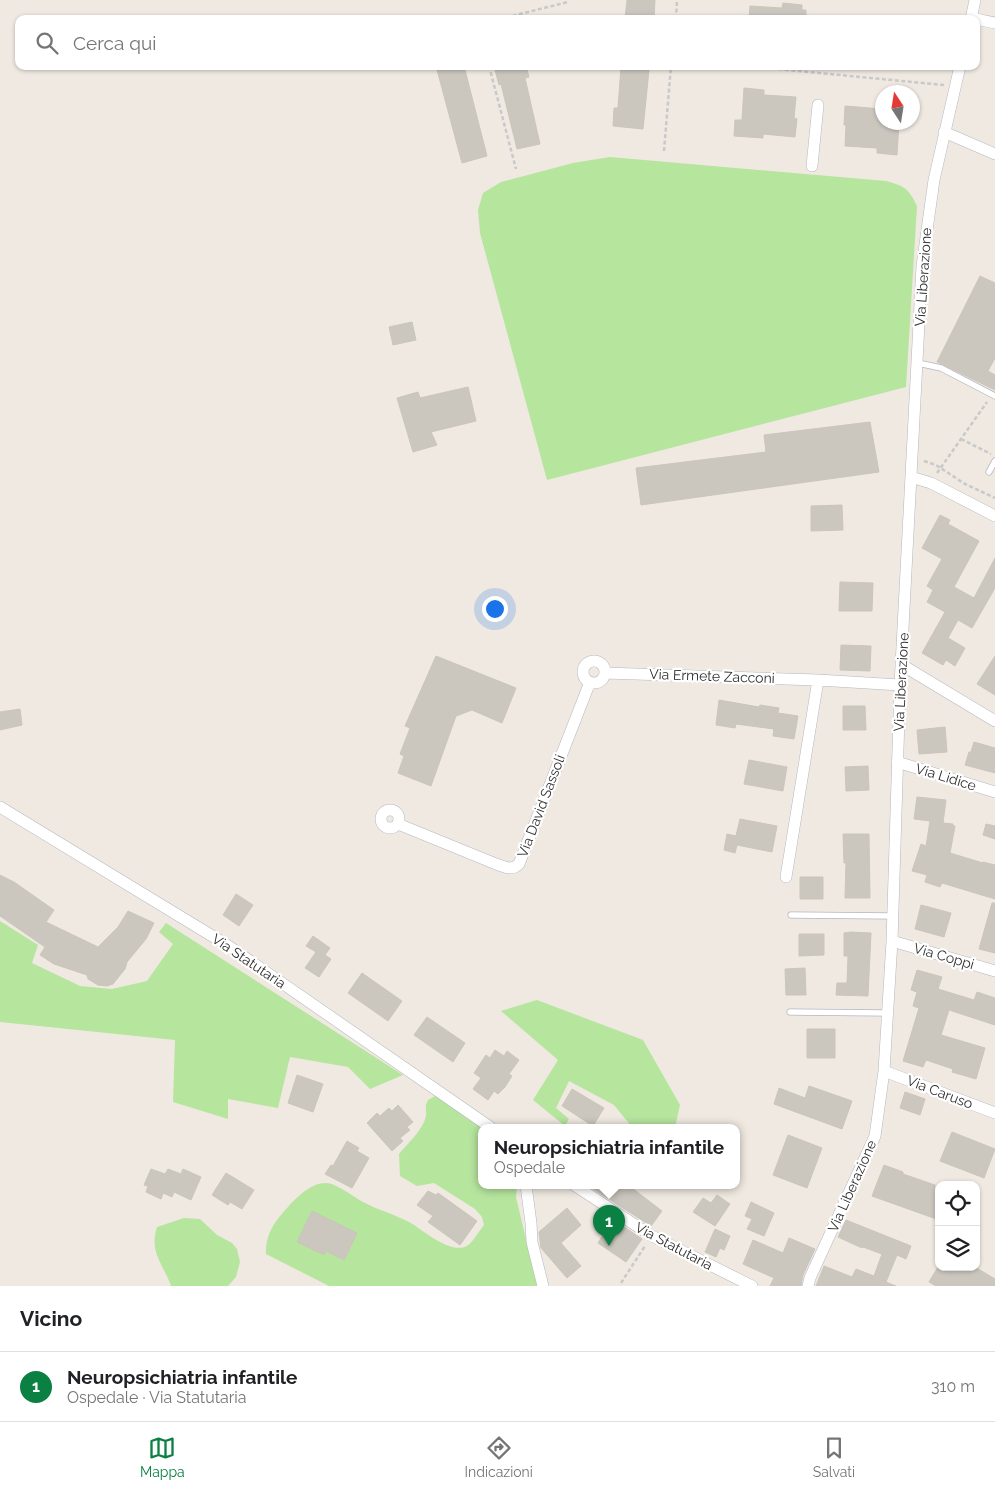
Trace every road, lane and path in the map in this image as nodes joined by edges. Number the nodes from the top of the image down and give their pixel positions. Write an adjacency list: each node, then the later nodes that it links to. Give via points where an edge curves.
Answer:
1 (677, 0): 5 (path)
2 (975, 0): 6 (street)
3 (568, 2): 4 (path)
4 (516, 15)
5 (676, 15)
6 (973, 15)
7 (980, 20): 8 (street)
8 (995, 23)
9 (490, 70): 19 (path)
10 (671, 70): 16 (path)
11 (788, 70): 13 (path)
12 (959, 70): 13 (street, Via Liberazione)
13 (955, 86): 15 (street, Via Liberazione)
14 (818, 105): 18 (street)
15 (944, 132): 17 (street); 20 (street, Via Liberazione, via 928,213 922,266)
16 (664, 151)
17 (995, 154)
18 (812, 166)
19 (516, 168)
20 (918, 363): 21 (lane, via 941,368); 24 (street, Via Liberazione)
21 (993, 395): 22 (path)
22 (961, 439): 23 (path); 26 (path)
23 (995, 456)
24 (912, 458): 26 (path); 28 (street, Via Liberazione)
25 (995, 461): 27 (lane)
26 (940, 468): 29 (path); 30 (path)
27 (990, 472)
28 (911, 477): 29 (street); 32 (street, Via Liberazione)
29 (931, 483): 31 (street)
30 (995, 498)
31 (995, 516)
32 (902, 665): 36 (street, Via Liberazione); 37 (street)
33 (605, 673): 34 (street, Via Ermete Zacconi); 35 (street, via 599,682); 35 (street, via 600,664 594,661 587,664 583,674)
34 (818, 680): 36 (street, Via Ermete Zacconi); 42 (street)
35 (590, 682): 41 (street, Via David Sassoli, via 516,867 510,869 496,864)
36 (900, 685): 38 (street, Via Liberazione)
37 (995, 721)
38 (897, 762): 39 (street, Via Lidice); 44 (street, Via Liberazione)
39 (995, 792)
40 (0, 807): 51 (street, Via Statutaria, via 227,945)
41 (398, 824)
42 (786, 877)
43 (791, 915): 44 (lane)
44 (893, 916): 45 (street, Via Liberazione)
45 (892, 941): 46 (street, Via Coppi); 48 (street, Via Liberazione)
46 (995, 971)
47 (790, 1012): 48 (lane)
48 (887, 1013): 49 (street, Via Liberazione)
49 (884, 1071): 50 (street, Via Caruso); 58 (street, Via Liberazione, via 875,1136)
50 (995, 1113)
51 (486, 1124)
52 (527, 1189): 56 (street, via 532,1242)
53 (580, 1189): 54 (street, Via Statutaria)
54 (652, 1236): 55 (path); 57 (street, Via Statutaria)
55 (621, 1282)
56 (543, 1286)
57 (752, 1286)
58 (808, 1286)

